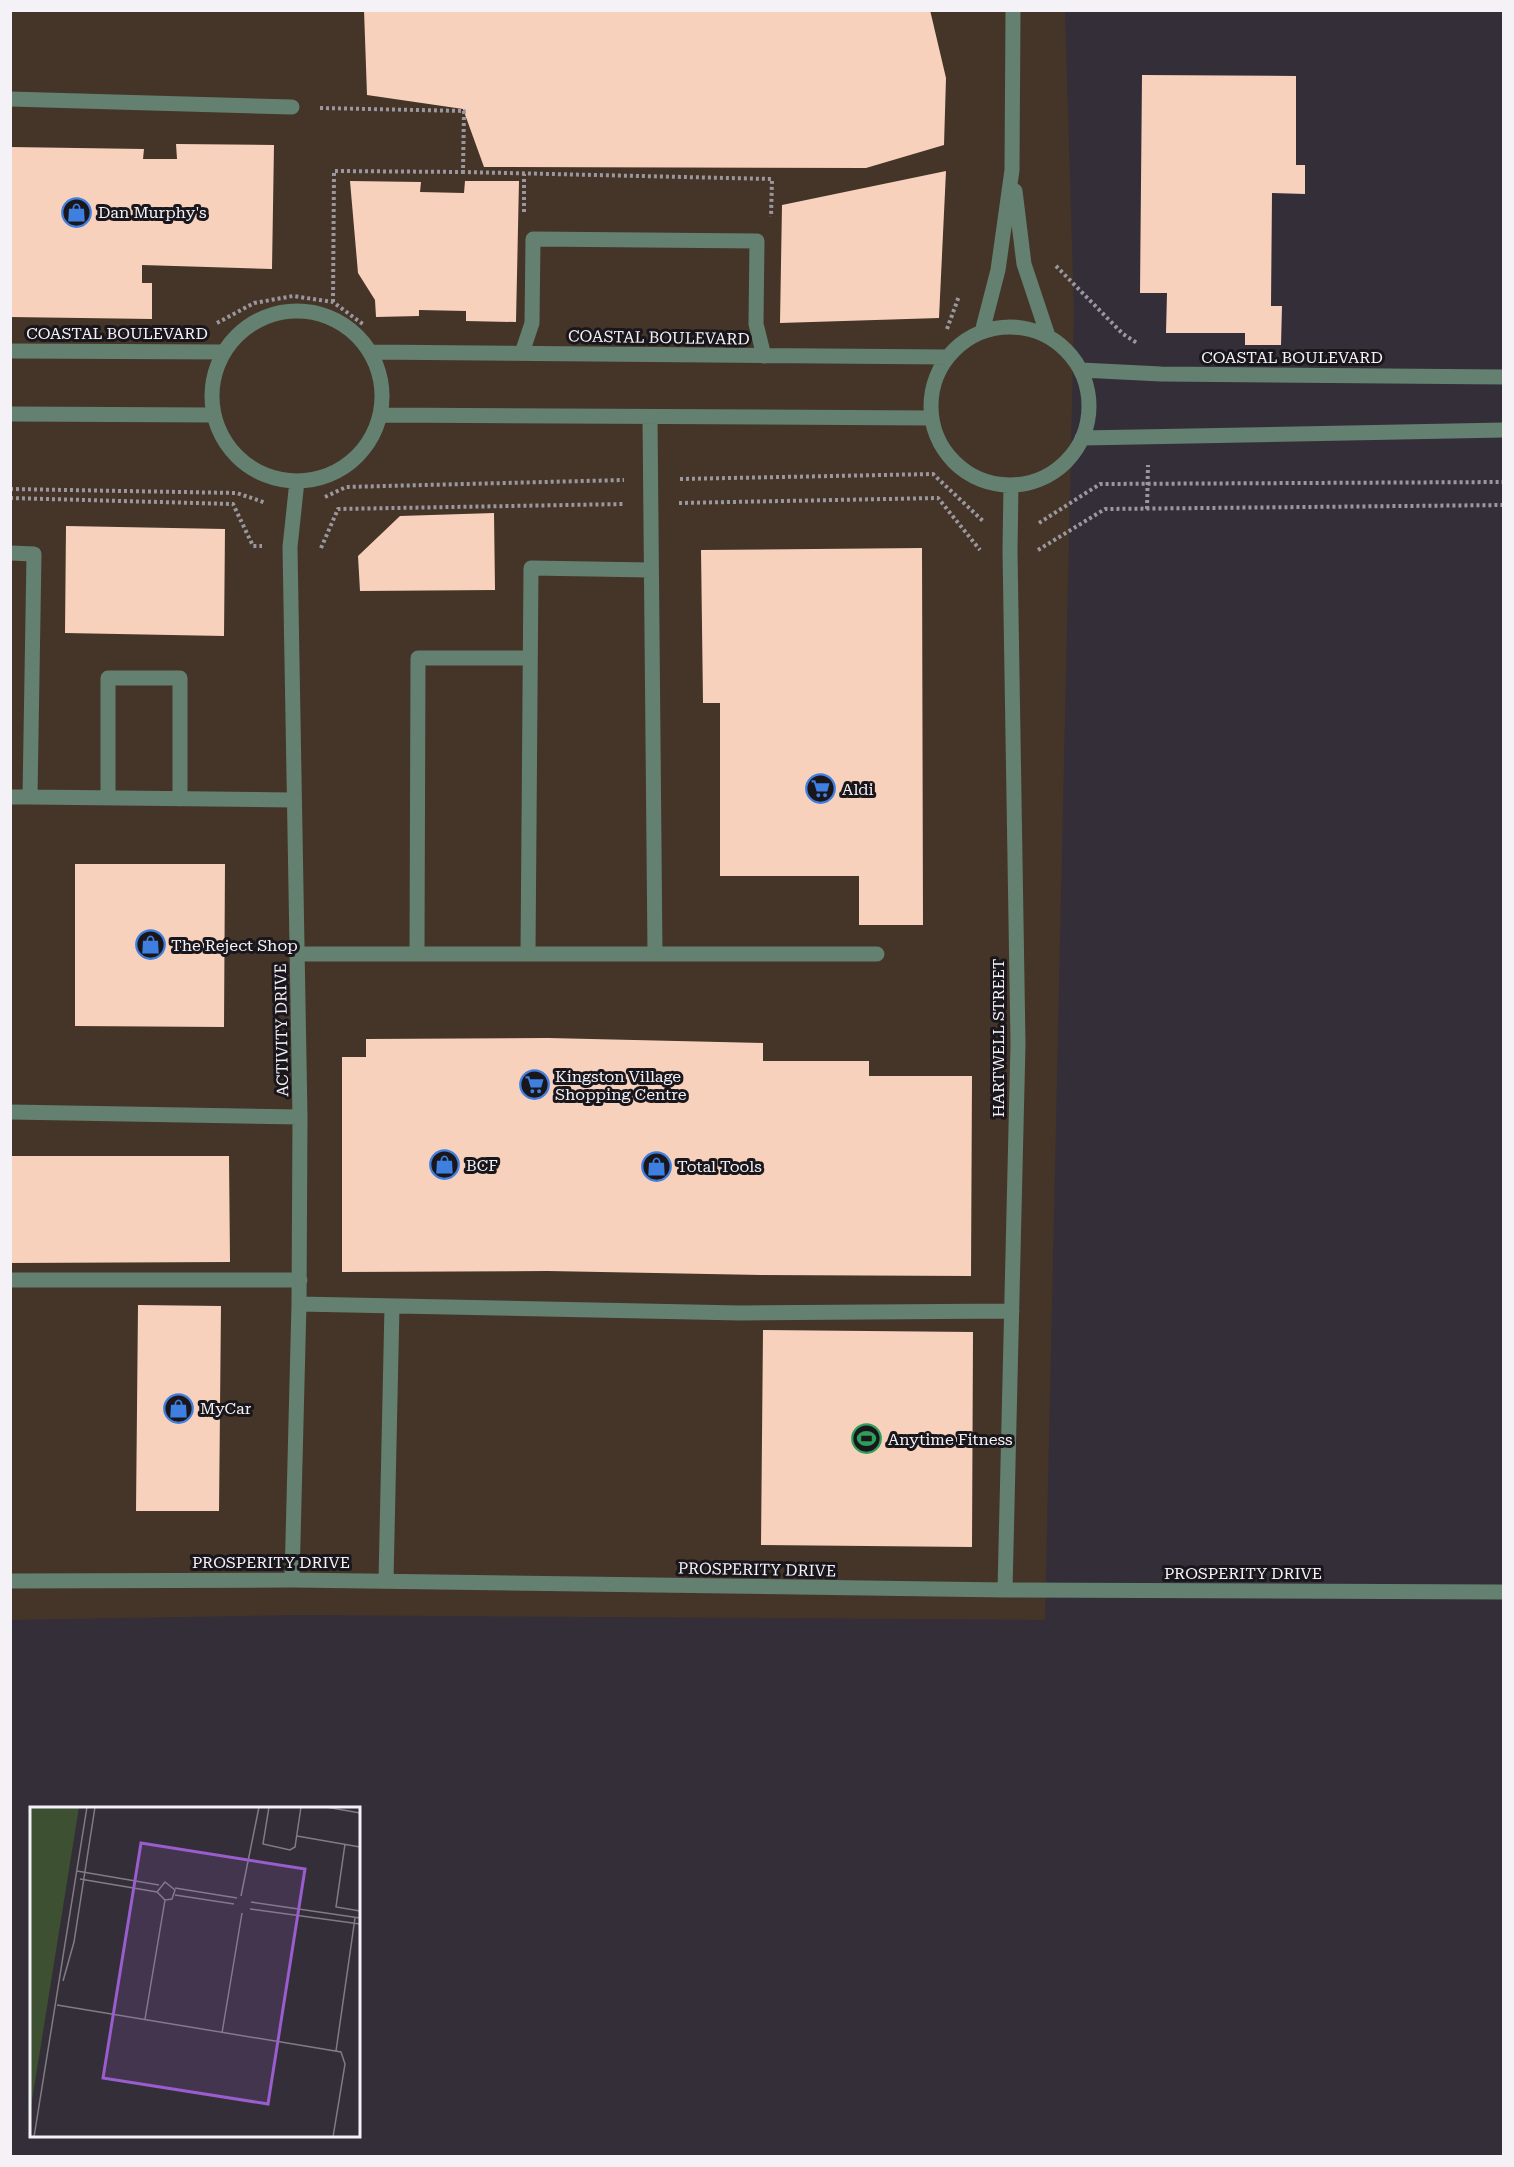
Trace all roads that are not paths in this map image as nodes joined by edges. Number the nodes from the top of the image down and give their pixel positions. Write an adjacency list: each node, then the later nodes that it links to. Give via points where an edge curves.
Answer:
1 (1013, 10): 4 (street)
2 (10, 99): 3 (street)
3 (292, 107)
4 (1012, 170): 5 (street, via 998,270); 6 (street, via 1024,264)
5 (982, 332): 6 (street, via 1003,327 1026,328); 12 (street)
6 (1048, 336): 13 (street, via 1067,350)
7 (10, 351): 8 (street, COASTAL BOULEVARD)
8 (224, 352): 9 (street, COASTAL BOULEVARD, via 237,334 255,321 292,311 319,313 339,321); 16 (street, COASTAL BOULEVARD, via 215,372)
9 (370, 352): 10 (street, COASTAL BOULEVARD); 17 (street, COASTAL BOULEVARD, via 383,393)
10 (522, 353): 11 (street, COASTAL BOULEVARD); 11 (street, via 532,323 533,239 745,240 757,241 756,324)
11 (764, 356): 12 (street, COASTAL BOULEVARD)
12 (947, 357): 19 (street, via 936,376)
13 (1081, 370): 14 (street, COASTAL BOULEVARD); 21 (street, via 1088,392 1089,415)
14 (1503, 377)
15 (10, 414): 16 (street)
16 (214, 415): 22 (street, COASTAL BOULEVARD, via 235,455 274,478)
17 (380, 415): 18 (street); 22 (street, COASTAL BOULEVARD, via 372,436 350,462 320,478)
18 (650, 417): 19 (street); 25 (street)
19 (932, 418): 23 (street, via 938,440 951,459 988,482)
20 (1503, 430): 21 (street)
21 (1082, 438): 23 (street, via 1070,457 1053,471 1033,481)
22 (297, 481): 31 (street, ACTIVITY DRIVE, via 290,547)
23 (1011, 485): 43 (street, HARTWELL STREET, via 1018,1044)
24 (10, 553): 28 (street, via 34,554)
25 (651, 570): 26 (street, via 531,568); 35 (street)
26 (530, 658): 33 (street, via 418,658); 34 (street)
27 (10, 797): 28 (street)
28 (30, 797): 29 (street)
29 (108, 798): 30 (street); 30 (street, via 108,678 180,678)
30 (180, 799): 31 (street)
31 (293, 800): 32 (street, ACTIVITY DRIVE)
32 (298, 954): 33 (street); 38 (street, ACTIVITY DRIVE)
33 (417, 954): 34 (street)
34 (528, 954): 35 (street)
35 (655, 954): 36 (street)
36 (877, 954)
37 (10, 1112): 38 (street)
38 (300, 1117): 40 (street, ACTIVITY DRIVE)
39 (10, 1280): 40 (street)
40 (300, 1280): 41 (street, ACTIVITY DRIVE)
41 (299, 1304): 42 (street); 44 (street, ACTIVITY DRIVE)
42 (392, 1306): 43 (street, via 741,1312); 46 (street)
43 (1012, 1311): 47 (street, HARTWELL STREET)
44 (292, 1580): 45 (street, PROSPERITY DRIVE); 46 (street, PROSPERITY DRIVE)
45 (10, 1581)
46 (386, 1581): 47 (street, PROSPERITY DRIVE)
47 (1005, 1590): 48 (street, PROSPERITY DRIVE)
48 (1503, 1592)

